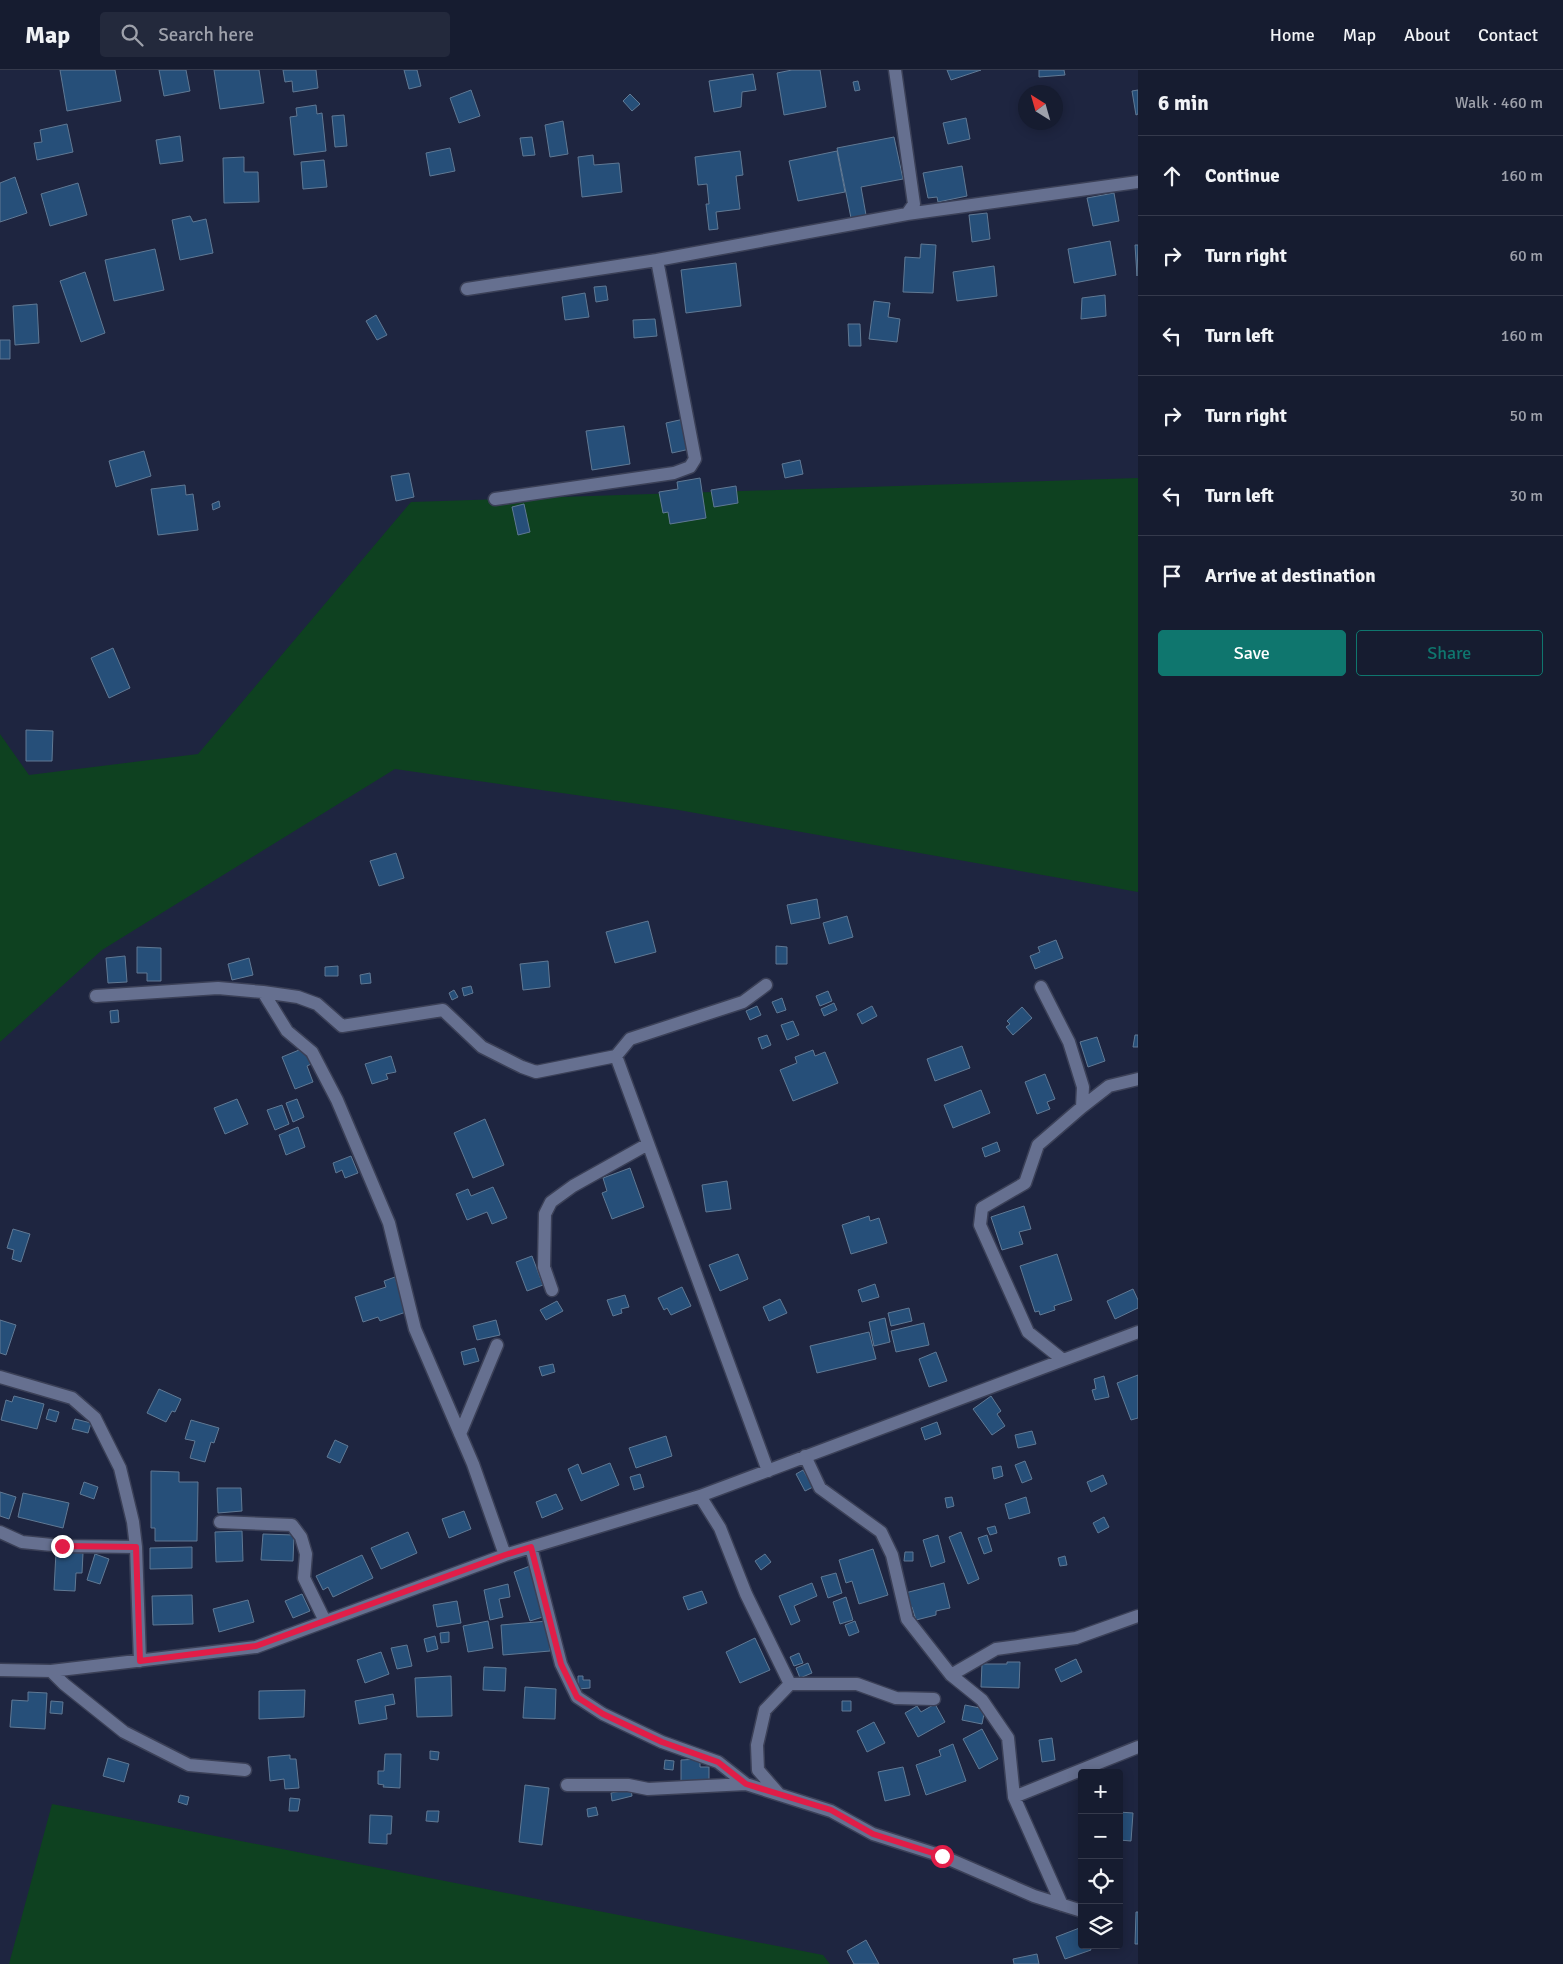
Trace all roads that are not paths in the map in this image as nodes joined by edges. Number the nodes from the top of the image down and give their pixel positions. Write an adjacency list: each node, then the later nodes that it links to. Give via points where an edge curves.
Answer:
1 (895, 70): 3 (street, via 914,204)
2 (1138, 182): 3 (street)
3 (907, 214): 4 (street)
4 (657, 260): 5 (street); 6 (street, via 695,459 690,467 674,473)
5 (467, 289)
6 (495, 499)
7 (766, 985): 11 (street, via 744,1002 630,1039)
8 (1041, 987): 13 (street, via 1069,1042 1083,1087)
9 (264, 992): 10 (street, via 218,988); 11 (street, via 298,997 317,1004 342,1026 443,1010 482,1047 536,1072); 20 (street, via 287,1031 312,1052 337,1100 389,1223 415,1329)
10 (96, 996)
11 (616, 1056): 14 (street)
12 (1138, 1079): 13 (street, via 1108,1086)
13 (1082, 1107): 18 (street, via 1038,1145 1025,1183 982,1208 980,1225 1028,1332)
14 (648, 1144): 15 (street, via 551,1202 546,1214 544,1267); 22 (street)
15 (552, 1290)
16 (1138, 1332): 18 (street)
17 (497, 1345): 20 (street)
18 (1063, 1360): 21 (street)
19 (0, 1377): 26 (street, via 72,1398 95,1418 120,1468)
20 (460, 1434): 28 (street)
21 (805, 1456): 22 (street); 34 (street, via 820,1488 881,1532 892,1555 907,1619)
22 (768, 1471): 23 (street)
23 (700, 1496): 27 (street); 35 (street, via 720,1528 746,1594)
24 (220, 1522): 30 (street, via 292,1525 301,1537 306,1554 304,1578)
25 (0, 1532): 26 (street, via 22,1542)
26 (136, 1547): 31 (street)
27 (531, 1547): 28 (street); 39 (street, via 561,1664 577,1697 603,1714 662,1742 718,1762)
28 (505, 1555): 30 (street)
29 (1138, 1616): 34 (street, via 1076,1638 996,1649)
30 (325, 1621): 31 (street, via 256,1646)
31 (140, 1661): 33 (street)
32 (0, 1670): 33 (street)
33 (51, 1671): 38 (street, via 124,1732 189,1765)
34 (951, 1676): 42 (street, via 982,1700 1008,1738)
35 (790, 1684): 36 (street, via 856,1684 896,1698); 41 (street, via 765,1710 757,1745 758,1770)
36 (934, 1699)
37 (1138, 1747): 42 (street)
38 (245, 1770)
39 (746, 1784): 40 (street, via 648,1789 628,1784); 41 (street)
40 (567, 1785)
41 (778, 1793): 43 (street, via 831,1810 873,1834 942,1856)
42 (1014, 1797): 43 (street)
43 (1062, 1905): 44 (street)
44 (1078, 1910)

